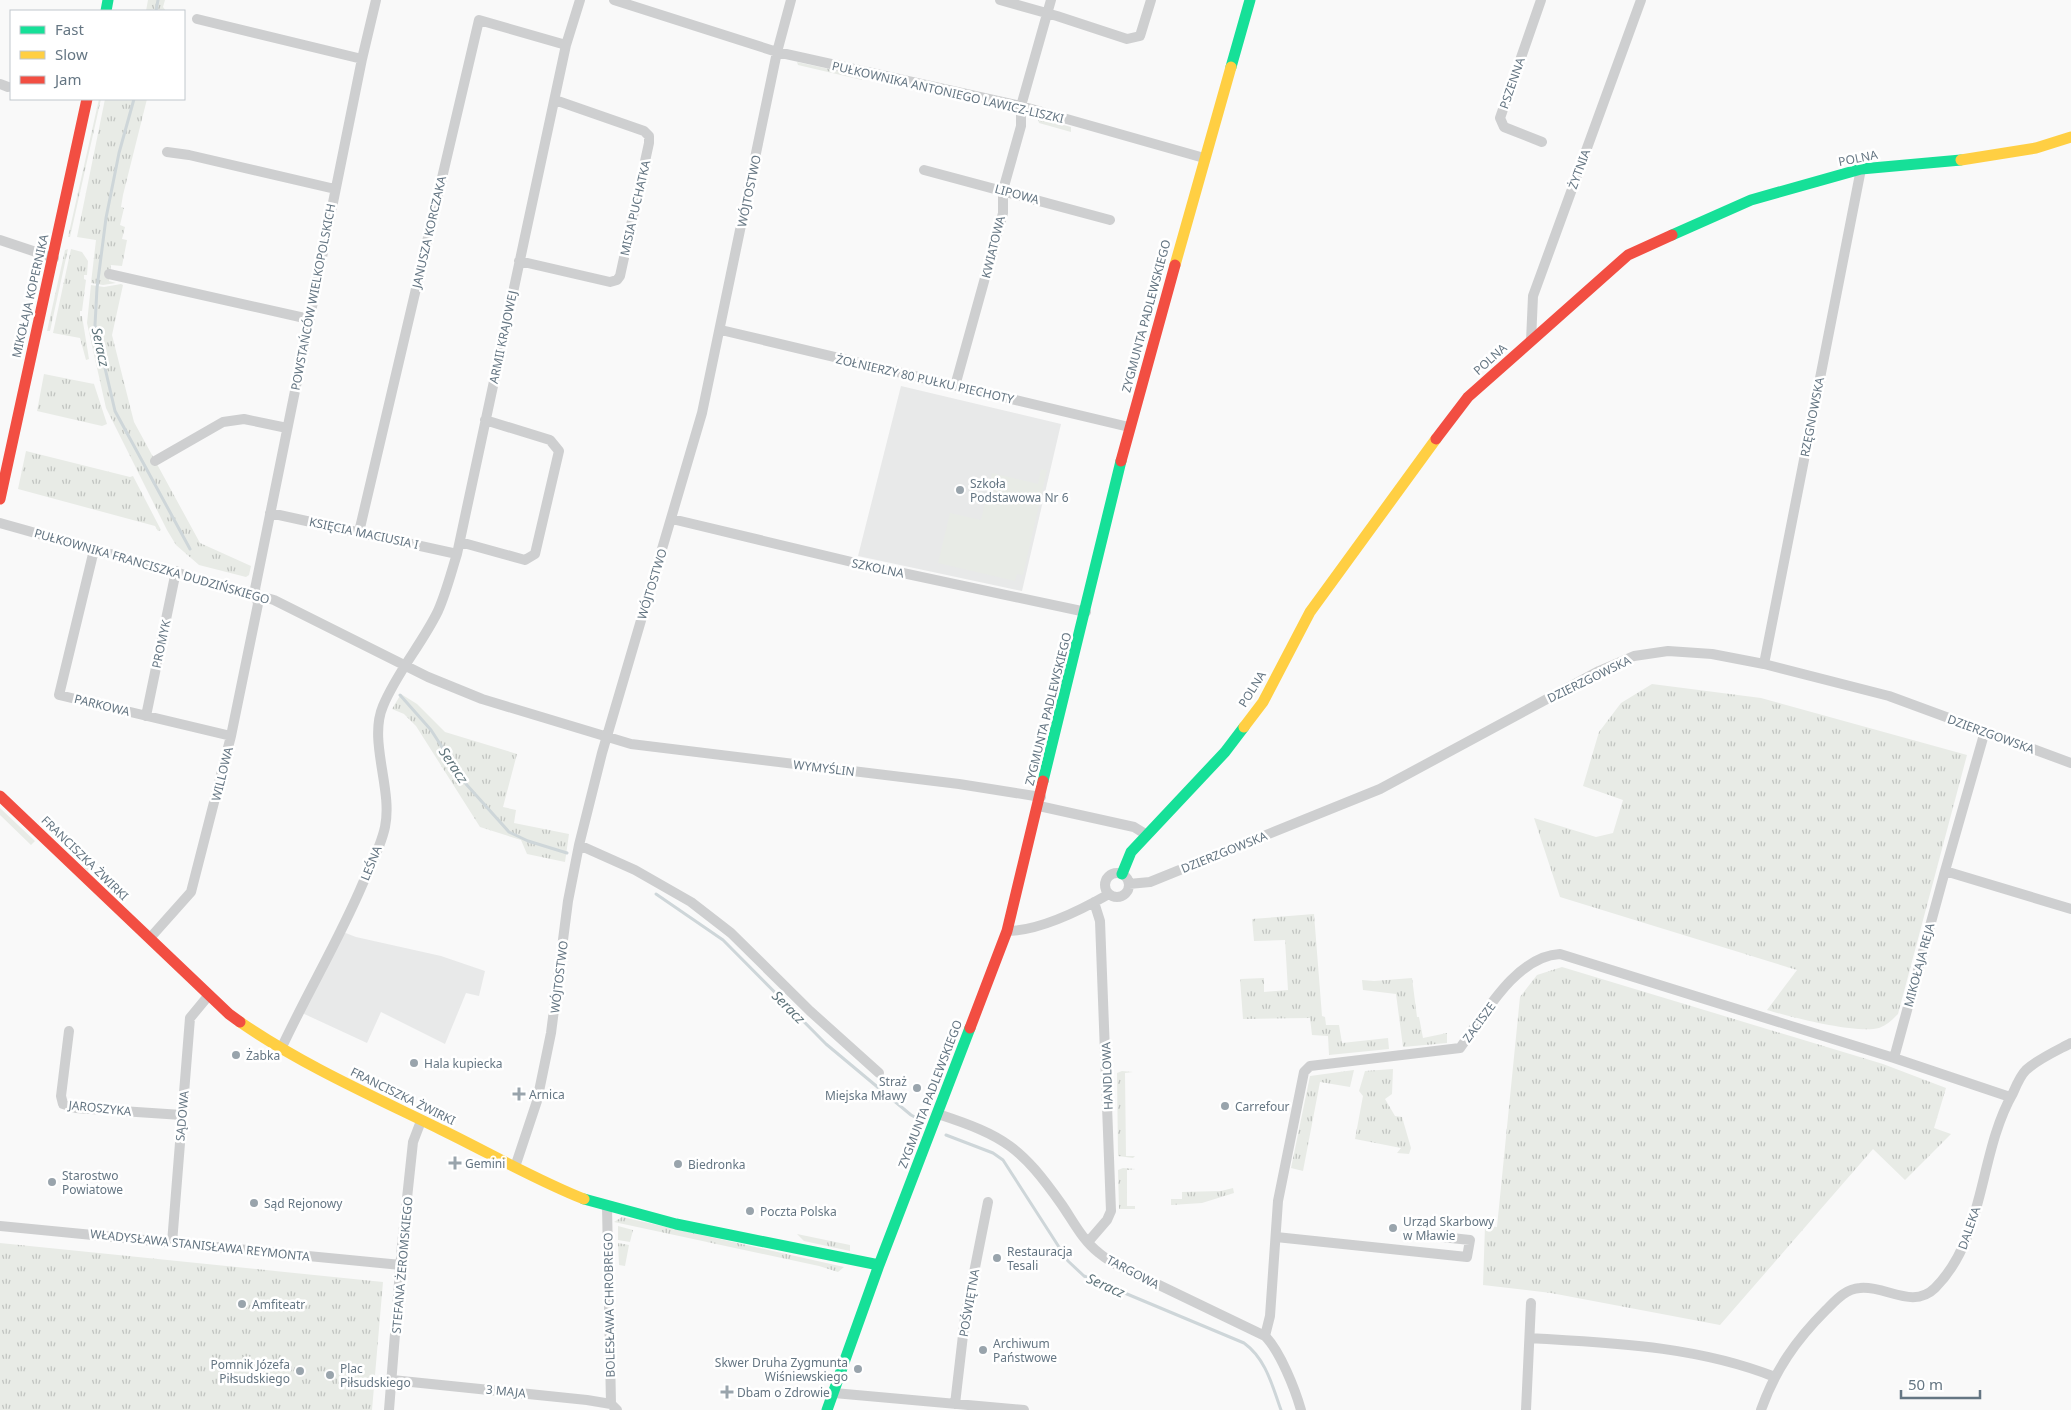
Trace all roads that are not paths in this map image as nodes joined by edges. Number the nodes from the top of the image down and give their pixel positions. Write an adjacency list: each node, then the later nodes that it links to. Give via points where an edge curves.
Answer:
1 (376, 0): 15 (street, POWSTAŃCÓW WIELKOPOLSKICH)
2 (580, 0): 13 (street, ARMII KRAJOWEJ)
3 (614, 0): 14 (street, PUŁKOWNIKA ANTONIEGO LAWICZ-LISZKI)
4 (791, 0): 14 (street, WÓJTOSTWO)
5 (1000, 0): 11 (street)
6 (1051, 0): 11 (street, KWIATOWA)
7 (1151, 0): 11 (street, via 1140,36 1127,39)
8 (1250, 0): 22 (street, ZYGMUNTA PADLEWSKIEGO)
9 (1541, 0): 20 (street, PSZENNA, via 1500,118 1504,127)
10 (1640, 0): 34 (street, ŻYTNIA, via 1533,296)
11 (1047, 13): 18 (street, KWIATOWA)
12 (197, 19): 15 (street)
13 (566, 45): 17 (street, ARMII KRAJOWEJ); 44 (street, JANUSZA KORCZAKA, via 479,20)
14 (777, 52): 18 (street, PUŁKOWNIKA ANTONIEGO LAWICZ-LISZKI); 33 (street, WÓJTOSTWO)
15 (362, 59): 25 (street, POWSTAŃCÓW WIELKOPOLSKICH)
16 (87, 100): 29 (street, MIKOŁAJA KOPERNIKA)
17 (555, 100): 30 (street, ARMII KRAJOWEJ); 30 (street, MISIA PUCHATKA, via 644,131 649,136 620,276 610,282)
18 (1021, 106): 22 (street, PUŁKOWNIKA ANTONIEGO LAWICZ-LISZKI); 26 (street, KWIATOWA, via 1021,126)
19 (2071, 137): 24 (street, POLNA, via 2036,148 1971,159)
20 (1542, 142)
21 (167, 152): 25 (street)
22 (1204, 158): 37 (street, ZYGMUNTA PADLEWSKIEGO)
23 (924, 170): 26 (street, LIPOWA)
24 (1861, 170): 34 (street, POLNA, via 1750,200 1628,255); 51 (street, RZĘGNOWSKA)
25 (335, 189): 32 (street, POWSTAŃCÓW WIELKOPOLSKICH)
26 (1003, 190): 27 (street, LIPOWA); 35 (street, KWIATOWA, via 1003,213)
27 (1110, 220)
28 (0, 240): 29 (street)
29 (54, 258): 40 (street, MIKOŁAJA KOPERNIKA, via 34,335)
30 (519, 261): 36 (street, ARMII KRAJOWEJ)
31 (109, 274): 32 (street)
32 (309, 319): 38 (street, POWSTAŃCÓW WIELKOPOLSKICH)
33 (721, 330): 35 (street, ŻOŁNIERZY 80 PUŁKU PIECHOTY); 42 (street, WÓJTOSTWO)
34 (1531, 341): 60 (street, POLNA, via 1468,397 1310,612 1262,702 1225,752)
35 (955, 386): 37 (street, ŻOŁNIERZY 80 PUŁKU PIECHOTY)
36 (485, 420): 45 (street, ARMII KRAJOWEJ); 45 (street, via 550,440 559,451 535,554 525,560)
37 (1130, 427): 50 (street, ZYGMUNTA PADLEWSKIEGO)
38 (287, 428): 39 (street, via 244,419 223,422); 41 (street, POWSTAŃCÓW WIELKOPOLSKICH)
39 (156, 461)
40 (0, 499)
41 (270, 513): 44 (street, KSIĘCIA MACIUSIA I); 49 (street, POWSTAŃCÓW WIELKOPOLSKICH, via 255,589)
42 (672, 519): 50 (street, SZKOLNA, via 856,563); 56 (street, WÓJTOSTWO)
43 (0, 523): 46 (street, PUŁKOWNIKA FRANCISZKA DUDZIŃSKIEGO)
44 (359, 532): 47 (street, KSIĘCIA MACIUSIA I)
45 (460, 542): 47 (street, ARMII KRAJOWEJ)
46 (94, 550): 48 (street, PUŁKOWNIKA FRANCISZKA DUDZIŃSKIEGO); 53 (street, PARKOWA, via 59,694)
47 (457, 554): 52 (street, ARMII KRAJOWEJ, via 438,610 417,649)
48 (176, 571): 49 (street, PUŁKOWNIKA FRANCISZKA DUDZIŃSKIEGO); 53 (street, PROMYK)
49 (258, 595): 52 (street, PUŁKOWNIKA FRANCISZKA DUDZIŃSKIEGO); 55 (street, WILLOWA)
50 (1086, 612): 59 (street, ZYGMUNTA PADLEWSKIEGO)
51 (1764, 664): 54 (street, DZIERZGOWSKA, via 1888,696); 64 (street, DZIERZGOWSKA, via 1712,654 1668,651 1634,656 1599,671 1380,790 1150,882)
52 (404, 665): 56 (street, PUŁKOWNIKA FRANCISZKA DUDZIŃSKIEGO, via 482,699); 73 (street, LEŚNA, via 383,706 380,721 386,790 385,826 376,855 343,932)
53 (146, 716): 55 (street, PARKOWA)
54 (1985, 731): 57 (street, DZIERZGOWSKA); 62 (street, MIKOŁAJA REJA)
55 (232, 736): 69 (street, WILLOWA, via 191,892)
56 (608, 738): 59 (street, WYMYŚLIN, via 631,744 951,783); 61 (street, WÓJTOSTWO)
57 (2071, 763)
58 (0, 796): 69 (street, FRANCISZKA ŻWIRKI)
59 (1040, 801): 60 (street, WYMYŚLIN, via 1134,827); 68 (street, ZYGMUNTA PADLEWSKIEGO)
60 (1147, 835): 63 (street, POLNA, via 1131,852)
61 (579, 845): 75 (street, via 635,870 691,902 731,933); 80 (street, WÓJTOSTWO, via 568,901 552,1033 537,1101)
62 (1945, 871): 67 (street); 74 (street, MIKOŁAJA REJA)
63 (1122, 874): 64 (street); 65 (street, via 1114,874 1107,879 1105,887)
64 (1129, 884): 65 (street, DZIERZGOWSKA, via 1127,892 1120,897)
65 (1109, 894): 66 (street, DZIERZGOWSKA)
66 (1094, 902): 68 (street, DZIERZGOWSKA, via 1036,926); 87 (street, HANDLOWA, via 1100,921 1111,1211)
67 (2071, 910)
68 (1007, 932): 77 (street, ZYGMUNTA PADLEWSKIEGO)
69 (150, 938): 70 (street, FRANCISZKA ŻWIRKI)
70 (208, 995): 73 (street, FRANCISZKA ŻWIRKI, via 229,1014); 78 (street, SĄDOWA, via 190,1018)
71 (69, 1031): 78 (street, JAROSZYKA, via 61,1096 63,1104 76,1108)
72 (2071, 1043): 76 (street, DALEKA, via 2025,1071)
73 (281, 1049): 79 (street, FRANCISZKA ŻWIRKI)
74 (1894, 1058): 76 (street, ZACISZE); 84 (street, ZACISZE, via 1560,954 1546,954 1508,983 1460,1048 1310,1066 1304,1072 1283,1174)
75 (879, 1073)
76 (2010, 1097): 93 (street, DALEKA, via 1998,1123 1977,1204 1958,1258 1935,1289 1924,1296 1908,1298 1862,1287 1847,1290 1802,1334)
77 (938, 1114): 87 (street, TARGOWA, via 986,1130 1019,1152 1040,1174); 89 (street, ZYGMUNTA PADLEWSKIEGO)
78 (182, 1115): 86 (street, SĄDOWA)
79 (421, 1121): 80 (street, FRANCISZKA ŻWIRKI); 88 (street, STEFANA ŻEROMSKIEGO, via 413,1142)
80 (515, 1167): 82 (street, FRANCISZKA ŻWIRKI)
81 (988, 1202): 96 (street, POŚWIĘTNA, via 964,1318)
82 (607, 1206): 89 (street, FRANCISZKA ŻWIRKI, via 672,1223); 98 (street, BOLESŁAWA CHROBREGO)
83 (0, 1226): 86 (street, WŁADYSŁAWA STANISŁAWA REYMONTA)
84 (1276, 1236): 85 (street, via 1467,1258 1470,1240); 91 (street, ZACISZE, via 1270,1316)
85 (1432, 1236)
86 (172, 1242): 88 (street, WŁADYSŁAWA STANISŁAWA REYMONTA)
87 (1088, 1242): 91 (street, TARGOWA, via 1123,1268)
88 (401, 1265): 94 (street, STEFANA ŻEROMSKIEGO)
89 (879, 1265): 95 (street, ZYGMUNTA PADLEWSKIEGO)
90 (1531, 1303): 92 (street)
91 (1265, 1336): 103 (street, via 1278,1354)
92 (1530, 1338): 93 (street, via 1654,1347 1714,1358); 104 (street)
93 (1774, 1377): 105 (street, DALEKA)
94 (392, 1380): 98 (street, 3 MAJA); 100 (street, STEFANA ŻEROMSKIEGO)
95 (834, 1394): 97 (street); 101 (street, ZYGMUNTA PADLEWSKIEGO)
96 (955, 1404): 97 (street); 99 (street)
97 (921, 1405)
98 (614, 1407)
99 (992, 1409): 102 (street)
100 (389, 1410)
101 (827, 1410)
102 (1024, 1410)
103 (1300, 1410)
104 (1526, 1410)
105 (1761, 1410)

